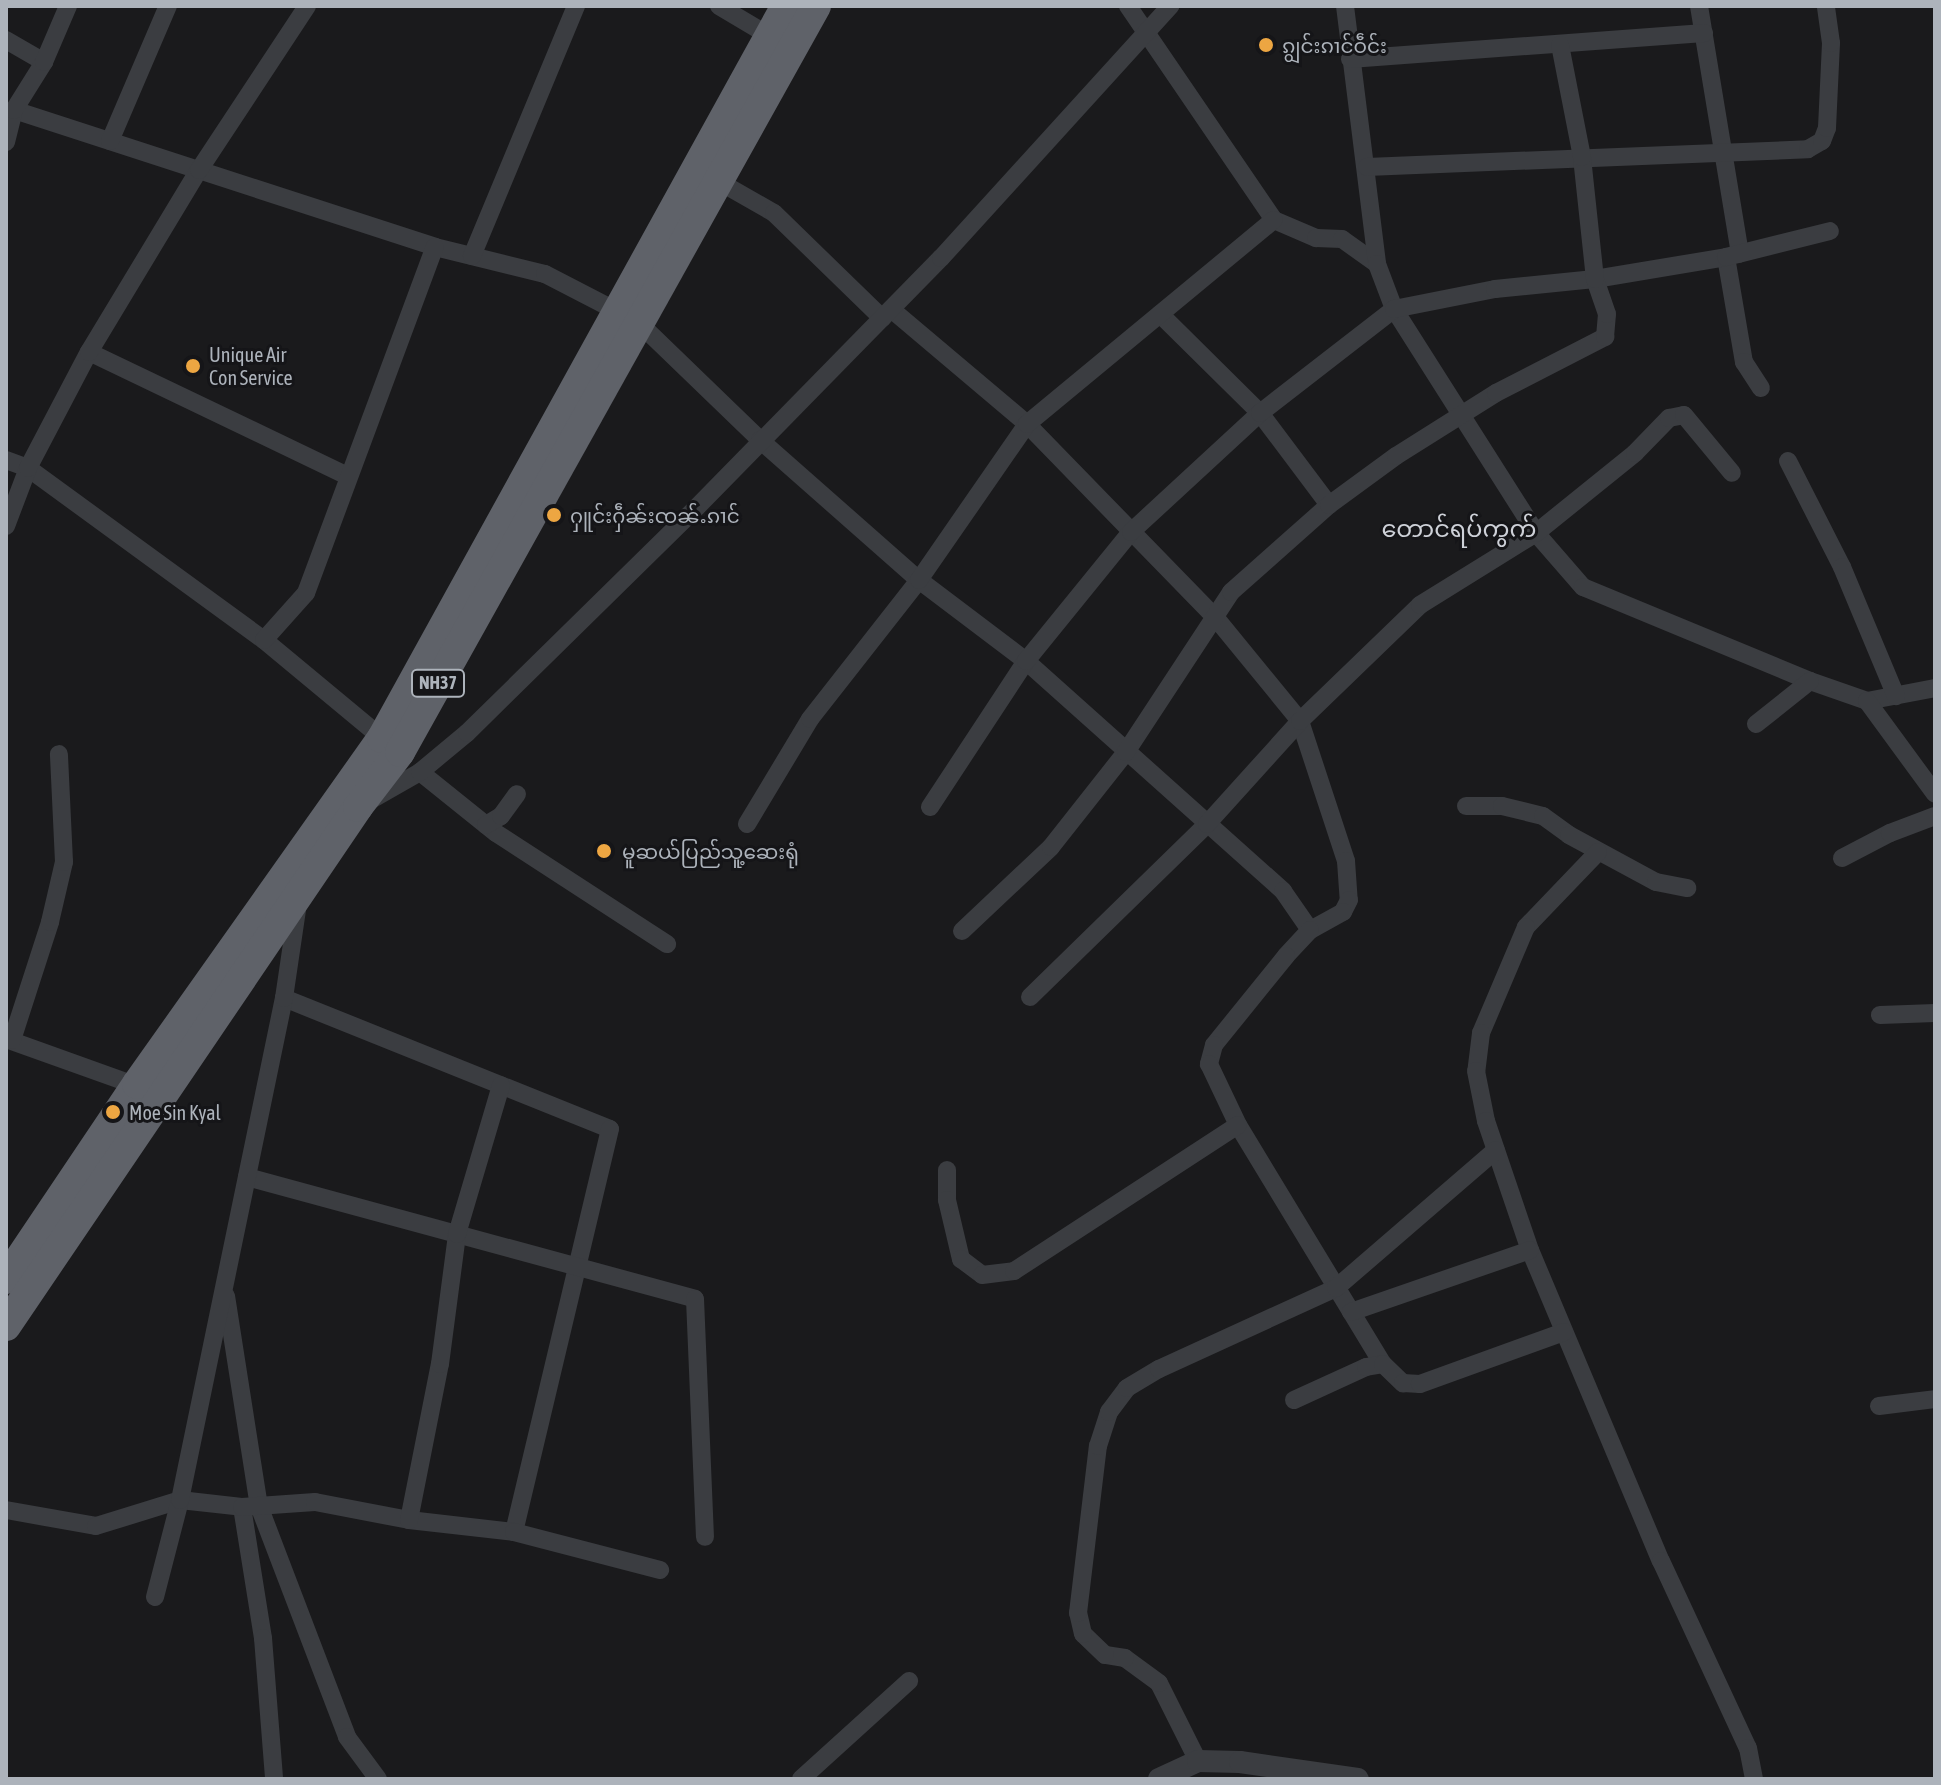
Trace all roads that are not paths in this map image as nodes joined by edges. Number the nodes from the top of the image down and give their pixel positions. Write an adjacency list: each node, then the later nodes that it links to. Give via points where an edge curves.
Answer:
1 (68, 6): 19 (street)
2 (168, 6): 21 (street)
3 (307, 6): 26 (street)
4 (576, 6): 32 (street)
5 (719, 6): 16 (street)
6 (786, 6): 16 (highway, NH37)
7 (816, 6): 16 (highway, NH37)
8 (1128, 6): 13 (street)
9 (1170, 6): 13 (street)
10 (1345, 6): 18 (street)
11 (1699, 6): 14 (street)
12 (1826, 6): 23 (street, via 1830,96 1822,141 1808,149)
13 (1147, 30): 28 (street); 36 (street)
14 (1704, 33): 17 (street); 23 (street)
15 (6, 40): 19 (street)
16 (780, 42): 27 (highway, NH37); 38 (highway, NH37)
17 (1560, 45): 18 (street); 24 (street)
18 (1350, 59): 25 (street)
19 (44, 62): 20 (street)
20 (14, 110): 21 (street); 22 (street)
21 (110, 141): 26 (street)
22 (6, 142)
23 (1724, 154): 24 (street); 31 (street)
24 (1582, 157): 25 (street); 34 (street)
25 (1367, 167): 33 (street)
26 (199, 170): 30 (street); 39 (street)
27 (718, 181): 36 (street, via 774,213); 38 (highway, NH37)
28 (1274, 220): 33 (street, via 1316,238 1342,239); 37 (street)
29 (1830, 231): 31 (street)
30 (435, 247): 32 (street); 49 (street)
31 (1733, 255): 34 (street); 40 (street, via 1744,362)
32 (472, 256): 38 (street, via 545,274)
33 (1377, 264): 35 (street)
34 (1595, 279): 35 (street, via 1495,289); 42 (street, via 1607,314 1605,337 1496,393)
35 (1394, 309): 41 (street); 42 (street)
36 (887, 313): 43 (street); 44 (street)
37 (1160, 314): 41 (street); 43 (street)
38 (628, 315): 44 (street); 64 (highway, NH37); 72 (highway, NH37, via 400,752)
39 (89, 352): 47 (street); 49 (street)
40 (1761, 388)
41 (1260, 413): 50 (street); 52 (street)
42 (1463, 416): 50 (street); 53 (street)
43 (1027, 424): 52 (street); 54 (street)
44 (760, 440): 54 (street); 67 (street, via 478,722)
45 (6, 460): 47 (street)
46 (1788, 461): 60 (street, via 1842,567)
47 (28, 468): 51 (street); 56 (street)
48 (1732, 473): 53 (street, via 1684,415 1676,415)
49 (348, 476): 56 (street, via 306,593)
50 (1329, 505): 55 (street, via 1231,592)
51 (6, 526)
52 (1131, 532): 55 (street); 57 (street)
53 (1536, 533): 58 (street, via 1583,587); 62 (street, via 1420,605)
54 (919, 580): 57 (street); 74 (street, via 810,719)
55 (1215, 617): 62 (street); 65 (street)
56 (264, 640): 64 (street)
57 (1026, 661): 65 (street); 71 (street)
58 (1810, 681): 61 (street); 63 (street)
59 (1935, 688): 60 (street)
60 (1896, 696): 61 (street)
61 (1867, 701): 69 (street)
62 (1300, 721): 75 (street); 82 (street, via 1346,861 1349,890 1343,912)
63 (1756, 724)
64 (382, 738): 72 (highway, NH37)
65 (1126, 752): 75 (street); 83 (street, via 1051,847)
66 (59, 754): 89 (street, via 64,862 50,922)
67 (420, 772): 72 (street); 76 (street)
68 (517, 794): 76 (street, via 501,816)
69 (1935, 794)
70 (1466, 806): 77 (street, via 1502,806 1543,816)
71 (930, 807)
72 (344, 810): 79 (highway, NH37); 81 (highway, NH37)
73 (1935, 816): 78 (street)
74 (747, 824)
75 (1207, 824): 82 (street, via 1283,891); 85 (street)
76 (486, 825): 84 (street)
77 (1598, 852): 80 (street, via 1656,882); 93 (street, via 1526,927 1481,1033 1476,1071)
78 (1842, 858)
79 (299, 859): 81 (street); 91 (highway, NH37)
80 (1687, 888)
81 (298, 900): 86 (street); 91 (highway, NH37)
82 (1310, 930): 92 (street, via 1214,1045 1209,1064)
83 (962, 931)
84 (667, 944)
85 (1030, 997)
86 (284, 998): 90 (street); 95 (street)
87 (1935, 1013): 88 (street)
88 (1880, 1015)
89 (9, 1040): 91 (street)
90 (501, 1085): 96 (street); 98 (street, via 610,1129)
91 (150, 1092): 99 (highway, NH37); 103 (highway, NH37)
92 (1238, 1125): 94 (street, via 1014,1271 982,1275 961,1259 947,1200); 101 (street)
93 (1496, 1150): 97 (street); 101 (street)
94 (947, 1170)
95 (247, 1177): 96 (street); 100 (street)
96 (457, 1234): 98 (street); 112 (street, via 440,1364)
97 (1530, 1250): 102 (street); 104 (street)
98 (577, 1267): 113 (street); 114 (street, via 695,1299)
99 (6, 1279)
100 (224, 1282): 109 (street); 110 (street)
101 (1336, 1288): 102 (street); 118 (street, via 1127,1388 1109,1412 1098,1446 1078,1613 1083,1634 1105,1655 1125,1658 1159,1683)
102 (1351, 1312): 105 (street)
103 (6, 1326)
104 (1564, 1332): 105 (street, via 1420,1384 1403,1383); 125 (street, via 1748,1748)
105 (1383, 1364): 107 (street)
106 (1935, 1399): 108 (street)
107 (1294, 1400)
108 (1879, 1406)
109 (180, 1500): 110 (street); 111 (street, via 96,1526); 116 (street)
110 (251, 1506): 112 (street, via 315,1502); 120 (street); 121 (street, via 347,1737)
111 (6, 1510)
112 (409, 1520): 113 (street)
113 (514, 1532): 115 (street)
114 (705, 1537)
115 (660, 1570)
116 (155, 1597)
117 (909, 1681): 122 (street)
118 (1198, 1761): 119 (street); 123 (street)
119 (1281, 1774): 124 (street)
120 (274, 1779)
121 (378, 1779)
122 (801, 1779)
123 (1159, 1779)
124 (1358, 1779)
125 (1754, 1779)

